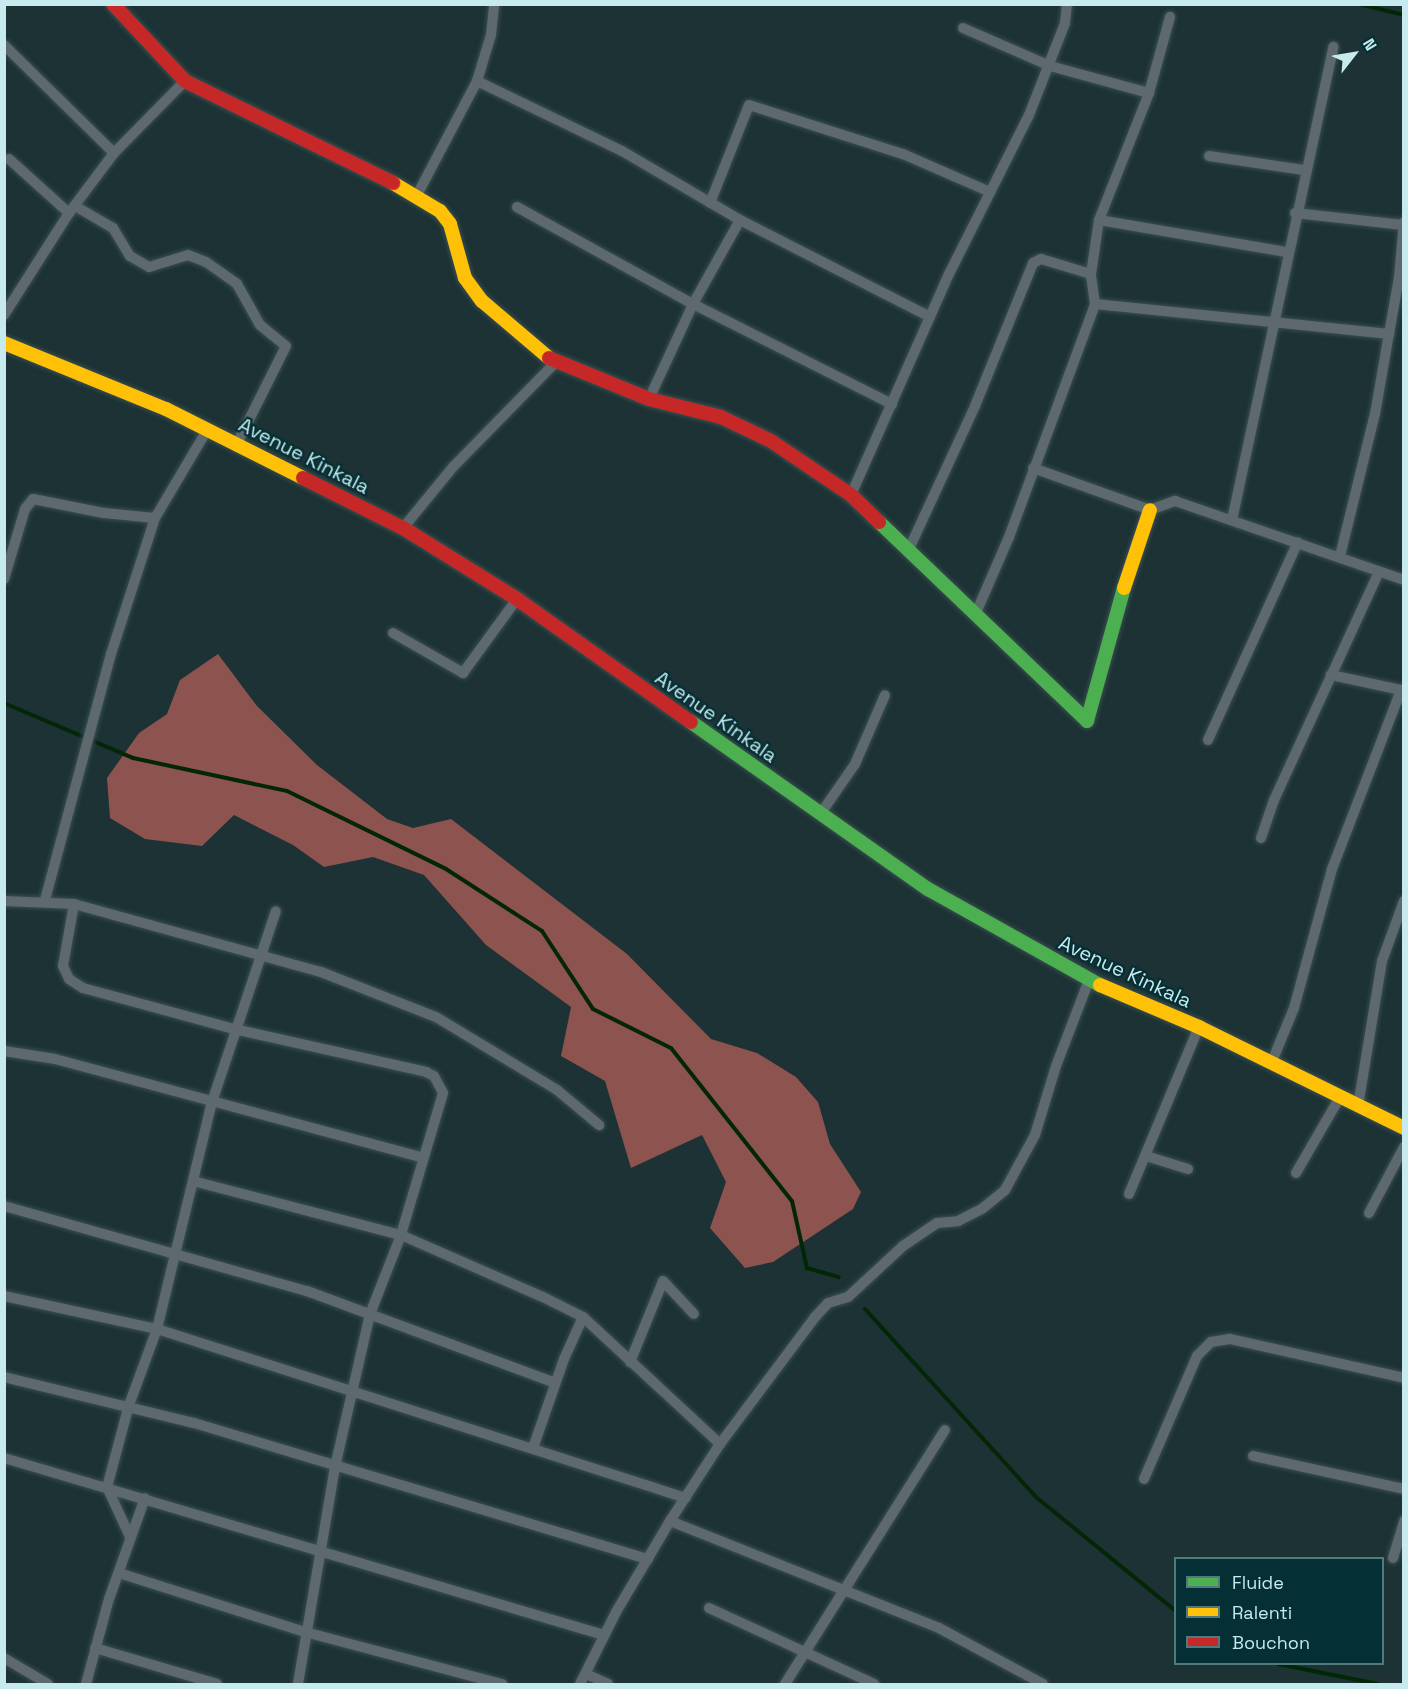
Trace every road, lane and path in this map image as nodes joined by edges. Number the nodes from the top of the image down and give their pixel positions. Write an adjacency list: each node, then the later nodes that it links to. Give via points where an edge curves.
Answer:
1 (113, 4): 9 (main road)
2 (494, 4): 10 (street, via 491,35)
3 (1067, 4): 8 (street)
4 (1170, 17): 11 (street)
5 (963, 28): 8 (street)
6 (4, 45): 12 (street)
7 (1333, 46): 15 (street)
8 (1050, 66): 11 (street); 16 (street)
9 (184, 81): 12 (street); 17 (main road)
10 (477, 81): 17 (street); 18 (street, via 622,151)
11 (1149, 93): 23 (street)
12 (114, 153): 20 (street)
13 (1209, 156): 15 (street)
14 (9, 159): 20 (street)
15 (1305, 170): 21 (street)
16 (990, 192): 18 (street, via 903,154 750,105); 31 (street)
17 (417, 195): 35 (main road, via 440,211 450,224 465,278 482,301)
18 (710, 203): 22 (street)
19 (517, 207): 28 (street)
20 (72, 210): 30 (street); 39 (street, via 112,228 130,256 149,267 188,255 206,262 237,284 260,325 286,346)
21 (1295, 213): 24 (street); 25 (street)
22 (740, 220): 28 (street); 31 (street)
23 (1100, 220): 25 (street); 26 (street)
24 (1403, 224): 27 (street)
25 (1286, 252): 32 (street)
26 (1091, 274): 29 (street); 47 (street, via 1041,259 1033,263 975,406)
27 (1401, 277): 33 (street)
28 (693, 304): 36 (street); 37 (street)
29 (1095, 304): 32 (street); 40 (street)
30 (4, 315)
31 (930, 317): 37 (street)
32 (1272, 321): 33 (street); 44 (street)
33 (1389, 334): 48 (street, via 1375,414)
34 (4, 343): 38 (main road, Avenue Kinkala)
35 (555, 363): 36 (main road); 45 (street, via 453,467)
36 (649, 399): 41 (main road, via 731,422 771,441)
37 (891, 404): 41 (street)
38 (207, 430): 39 (main road, Avenue Kinkala); 43 (street)
39 (237, 444): 45 (main road, Avenue Kinkala)
40 (1033, 468): 42 (street); 53 (street, via 1009,537)
41 (851, 495): 47 (main road)
42 (1150, 510): 44 (street, via 1175,501); 53 (main road, via 1128,572 1087,721)
43 (155, 518): 50 (street, via 33,499 25,509); 61 (street, via 111,654)
44 (1232, 520): 46 (street)
45 (403, 528): 52 (main road, Avenue Kinkala)
46 (1299, 542): 48 (street); 58 (street)
47 (909, 549): 53 (main road)
48 (1340, 556): 49 (street)
49 (1379, 572): 51 (street); 55 (street)
50 (4, 579)
51 (1404, 580)
52 (517, 599): 54 (street, via 463,673); 59 (main road, Avenue Kinkala)
53 (975, 613)
54 (393, 633)
55 (1331, 675): 56 (street); 60 (street, via 1274,800)
56 (1402, 691): 71 (street, via 1332,868 1294,1008)
57 (885, 695): 59 (street, via 855,764)
58 (1208, 740)
59 (821, 813): 67 (main road, Avenue Kinkala, via 928,889)
60 (1261, 838)
61 (45, 900): 62 (street); 64 (street)
62 (4, 901)
63 (1404, 901): 74 (street, via 1382,961)
64 (74, 904): 66 (street); 69 (street, via 63,954 69,979 83,988)
65 (276, 911): 66 (street)
66 (263, 955): 69 (street); 76 (street, via 321,972 436,1017 556,1090)
67 (1089, 980): 68 (main road, Avenue Kinkala); 100 (street, via 1035,1135 1005,1190 983,1209 958,1221 937,1223 903,1246 848,1296 828,1303)
68 (1198, 1027): 71 (main road, Avenue Kinkala); 78 (street)
69 (234, 1029): 73 (street); 79 (street, via 434,1076 443,1093 442,1104)
70 (4, 1051): 73 (street, via 55,1059)
71 (1270, 1064): 72 (main road, Avenue Kinkala)
72 (1340, 1097): 74 (main road, Avenue Kinkala); 81 (street)
73 (212, 1102): 79 (street); 82 (street)
74 (1358, 1106): 75 (main road, Avenue Kinkala)
75 (1402, 1122)
76 (599, 1125)
77 (1404, 1147): 85 (street)
78 (1146, 1156): 80 (street); 83 (street)
79 (421, 1157): 86 (street)
80 (1188, 1169)
81 (1296, 1173)
82 (193, 1181): 86 (street); 87 (street)
83 (1129, 1194)
84 (4, 1206): 87 (street)
85 (1369, 1213)
86 (401, 1235): 89 (street); 91 (street)
87 (174, 1253): 89 (street); 92 (street)
88 (4, 1296): 92 (street)
89 (370, 1314): 96 (street); 97 (street)
90 (694, 1314): 93 (street, via 663,1281)
91 (583, 1317): 93 (street); 96 (street)
92 (157, 1329): 97 (street); 98 (street)
93 (630, 1362): 100 (street)
94 (4, 1377): 98 (street)
95 (1404, 1378): 105 (street, via 1230,1339 1210,1342 1197,1356)
96 (556, 1383): 101 (street)
97 (352, 1392): 101 (street); 104 (street)
98 (129, 1405): 104 (street); 106 (street)
99 (945, 1430): 117 (street)
100 (720, 1444): 109 (street)
101 (533, 1448): 109 (street)
102 (1253, 1456): 107 (street)
103 (4, 1458): 106 (street)
104 (335, 1467): 113 (street); 115 (street)
105 (1144, 1479)
106 (107, 1487): 108 (street); 112 (street)
107 (1404, 1489)
108 (145, 1498): 112 (street); 113 (street)
109 (686, 1498): 110 (street)
110 (670, 1521): 115 (street); 117 (street)
111 (1404, 1521): 114 (street)
112 (130, 1537): 116 (street)
113 (321, 1549): 119 (street); 120 (street)
114 (1393, 1557)
115 (648, 1559): 120 (street)
116 (119, 1572): 119 (street); 121 (street)
117 (843, 1588): 122 (street); 134 (street, via 939,1628)
118 (709, 1608): 122 (street)
119 (305, 1632): 128 (street); 129 (street)
120 (604, 1635): 124 (street)
121 (95, 1648): 126 (street); 127 (street)
122 (806, 1656): 132 (street); 133 (street)
123 (4, 1658): 125 (street)
124 (586, 1674): 130 (street); 131 (street)
125 (48, 1684)
126 (86, 1684)
127 (217, 1684)
128 (298, 1684)
129 (502, 1684)
130 (580, 1684)
131 (608, 1684)
132 (785, 1684)
133 (874, 1684)
134 (1043, 1684)

